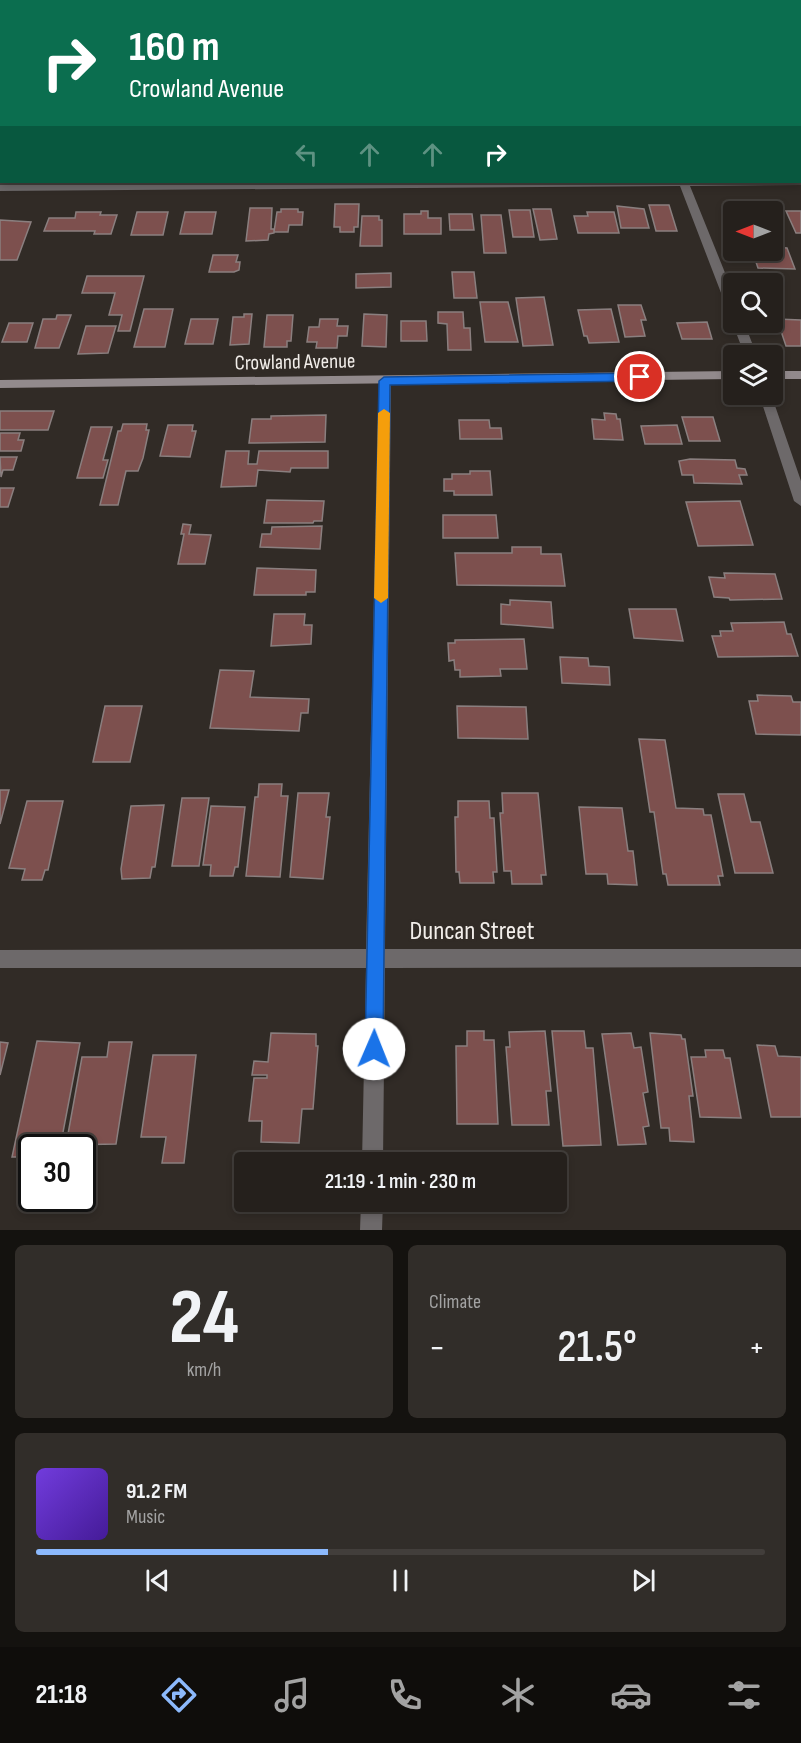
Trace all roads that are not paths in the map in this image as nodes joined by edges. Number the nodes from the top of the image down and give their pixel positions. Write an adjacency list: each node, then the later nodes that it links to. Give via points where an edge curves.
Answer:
1 (570, 183): 3 (street)
2 (684, 183): 4 (street)
3 (0, 188)
4 (723, 282)
5 (723, 375): 8 (main road, Crowland Avenue)
6 (783, 375): 7 (main road)
7 (801, 375)
8 (384, 381): 9 (main road, Crowland Avenue); 12 (street)
9 (0, 384)
10 (769, 405): 11 (street)
11 (801, 501)
12 (375, 958): 13 (street, Duncan Street); 14 (street, Duncan Street); 15 (street)
13 (801, 958)
14 (0, 959)
15 (372, 1152)
16 (372, 1212): 17 (street)
17 (371, 1230)

